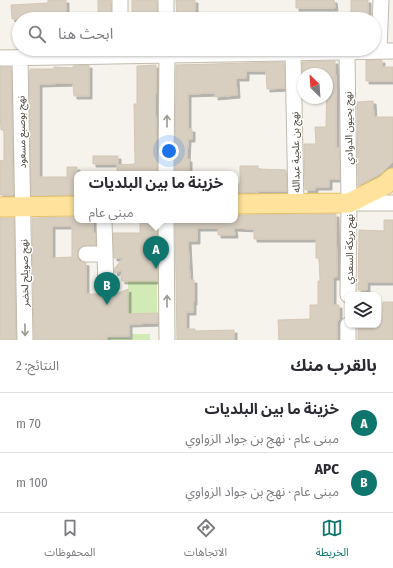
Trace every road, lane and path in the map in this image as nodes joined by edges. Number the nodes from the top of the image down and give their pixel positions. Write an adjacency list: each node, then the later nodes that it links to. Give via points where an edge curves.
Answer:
1 (120, 0): 4 (street)
2 (166, 0): 5 (street)
3 (381, 0): 6 (street)
4 (120, 12)
5 (166, 12)
6 (386, 51)
7 (40, 56): 11 (street)
8 (167, 56): 13 (street, one-way to 8)
9 (292, 56): 18 (street, نهج بن علجية عبدالله)
10 (346, 56): 15 (street, نهج يحيون الدوادي)
11 (20, 57): 12 (street); 21 (street, نهج بوصبع مسعود)
12 (0, 58)
13 (166, 171)
14 (393, 178): 15 (main road, via 385,185)
15 (349, 203): 16 (street); 18 (main road); 27 (street, نهج بريكة السعدي)
16 (393, 203)
17 (238, 204): 18 (main road)
18 (296, 204)
19 (74, 206): 21 (main road)
20 (0, 207): 21 (main road)
21 (23, 207): 29 (street, نهج صويلح لخضر, one-way to 29)
22 (104, 223): 25 (street)
23 (166, 223): 30 (street, one-way to 23)
24 (86, 254): 25 (street)
25 (105, 254): 26 (street)
26 (106, 289)
27 (348, 292)
28 (348, 328): 31 (street)
29 (25, 340)
30 (167, 340)
31 (348, 340)

